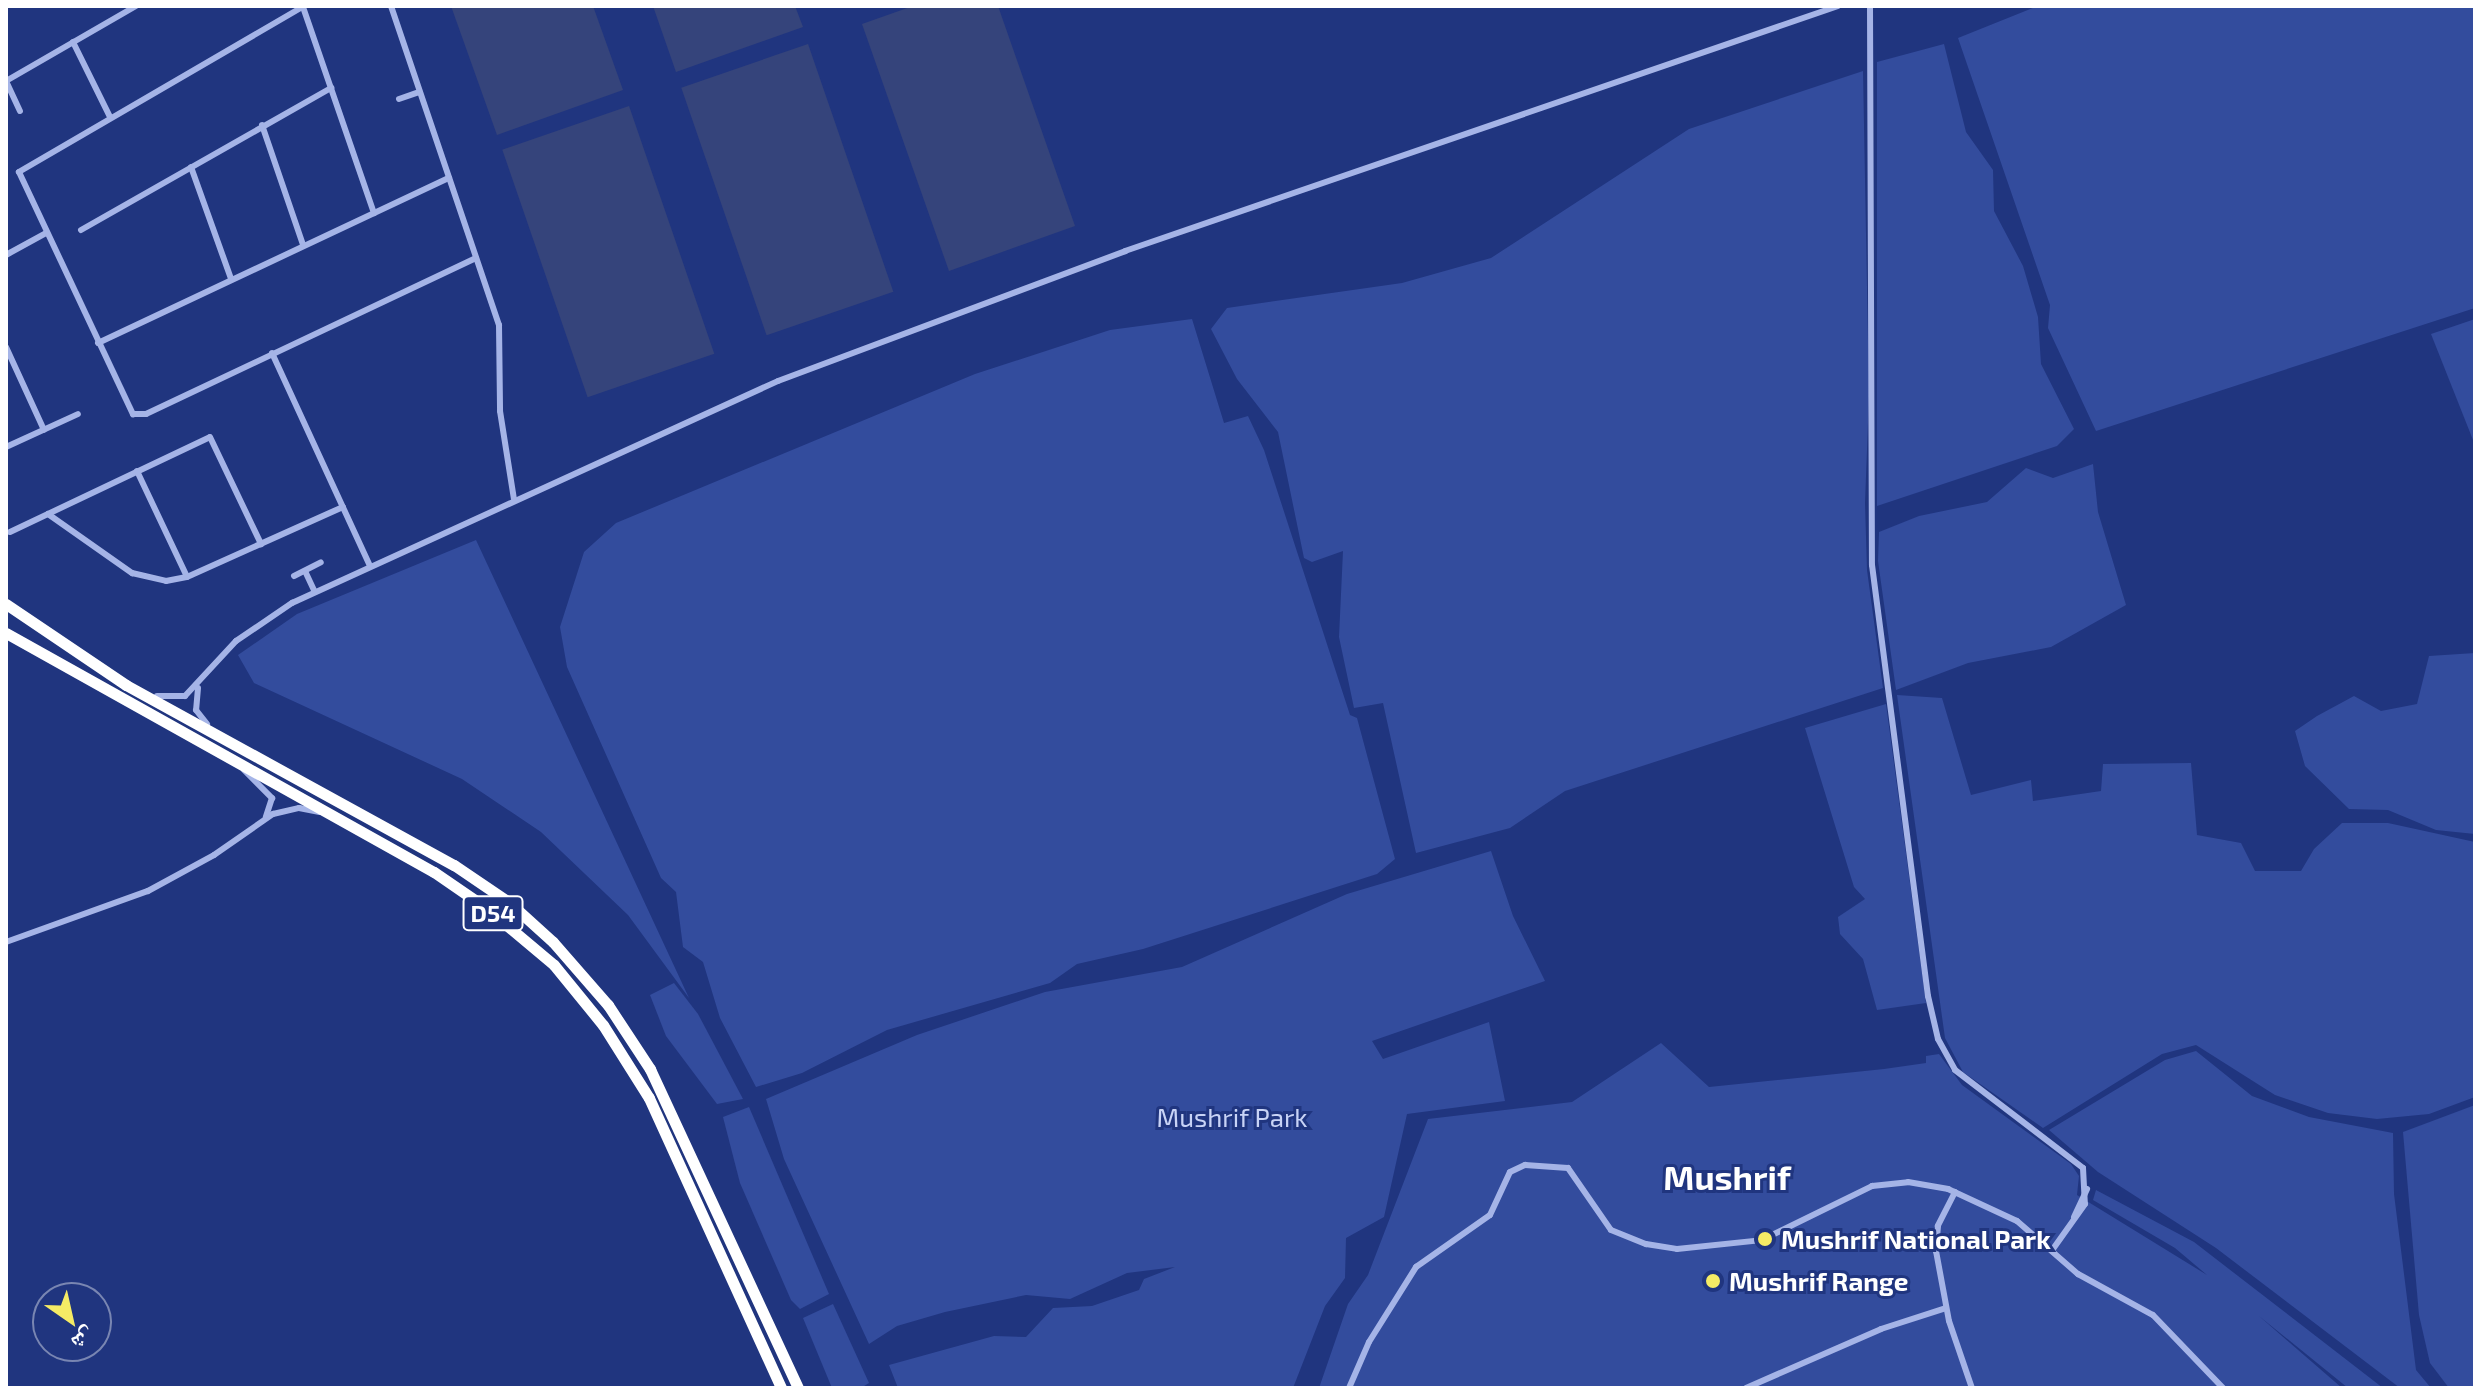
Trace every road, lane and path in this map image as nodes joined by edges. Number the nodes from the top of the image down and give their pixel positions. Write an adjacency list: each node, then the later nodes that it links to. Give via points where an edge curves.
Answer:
1 (136, 6): 6 (street)
2 (304, 6): 8 (street); 12 (street)
3 (391, 6): 9 (street)
4 (1838, 6): 30 (street, via 902,333 724,404)
5 (1870, 6): 51 (street, via 1872,565 1930,1007 1942,1049 1955,1070 2075,1158 2087,1189 2085,1204)
6 (73, 42): 7 (street); 12 (street)
7 (6, 81): 11 (street)
8 (331, 88): 13 (street); 16 (street)
9 (419, 92): 10 (street); 15 (street)
10 (399, 99)
11 (20, 111)
12 (110, 117): 18 (street, via 20,169)
13 (262, 125): 14 (street); 19 (street)
14 (191, 167): 17 (street); 22 (street)
15 (449, 178): 16 (street); 21 (street)
16 (374, 213): 19 (street)
17 (81, 230)
18 (46, 233): 20 (street); 23 (street)
19 (303, 245): 22 (street)
20 (6, 255)
21 (476, 258): 25 (street); 30 (street, via 500,329 500,411)
22 (231, 279): 23 (street)
23 (98, 343): 25 (street, via 137,416)
24 (6, 347): 27 (street)
25 (272, 353): 31 (street)
26 (78, 414): 27 (street)
27 (44, 430): 28 (street)
28 (6, 447)
29 (137, 471): 32 (street); 34 (street, via 211,437); 39 (street)
30 (514, 499): 36 (street)
31 (343, 507): 34 (street); 36 (street)
32 (48, 514): 33 (street); 39 (street, via 132,573 159,581)
33 (10, 532)
34 (261, 544): 39 (street)
35 (321, 562): 37 (street)
36 (370, 566): 40 (street)
37 (305, 571): 38 (street); 40 (street)
38 (294, 576)
39 (187, 577)
40 (315, 592): 44 (street, via 244,634)
41 (6, 604): 43 (highway, D54)
42 (6, 633): 46 (highway, D54)
43 (126, 685): 44 (street, via 171,700); 45 (highway, D54)
44 (199, 685): 45 (street, via 198,715)
45 (238, 747): 54 (highway, D54, via 479,881 524,915 581,973 620,1022 663,1094)
46 (241, 768): 47 (highway, D54); 48 (street, via 272,798)
47 (327, 814): 48 (street, via 290,809); 53 (highway, D54, via 477,901 554,965 585,1002 649,1098)
48 (266, 818): 49 (street, via 214,855 148,891)
49 (6, 942)
50 (1955, 1192): 51 (street, via 2008,1215); 52 (street, via 1936,1234); 55 (street, via 1916,1182 1872,1186 1762,1240 1677,1249 1611,1230 1568,1168 1520,1165 1510,1172 1490,1215 1432,1252 1410,1276)
51 (2053, 1249): 58 (street, via 2078,1274 2161,1321)
52 (1946, 1308): 56 (street, via 1873,1332); 57 (street)
53 (778, 1388)
54 (798, 1388)
55 (1349, 1388)
56 (1746, 1388)
57 (1972, 1388)
58 (2223, 1388)

